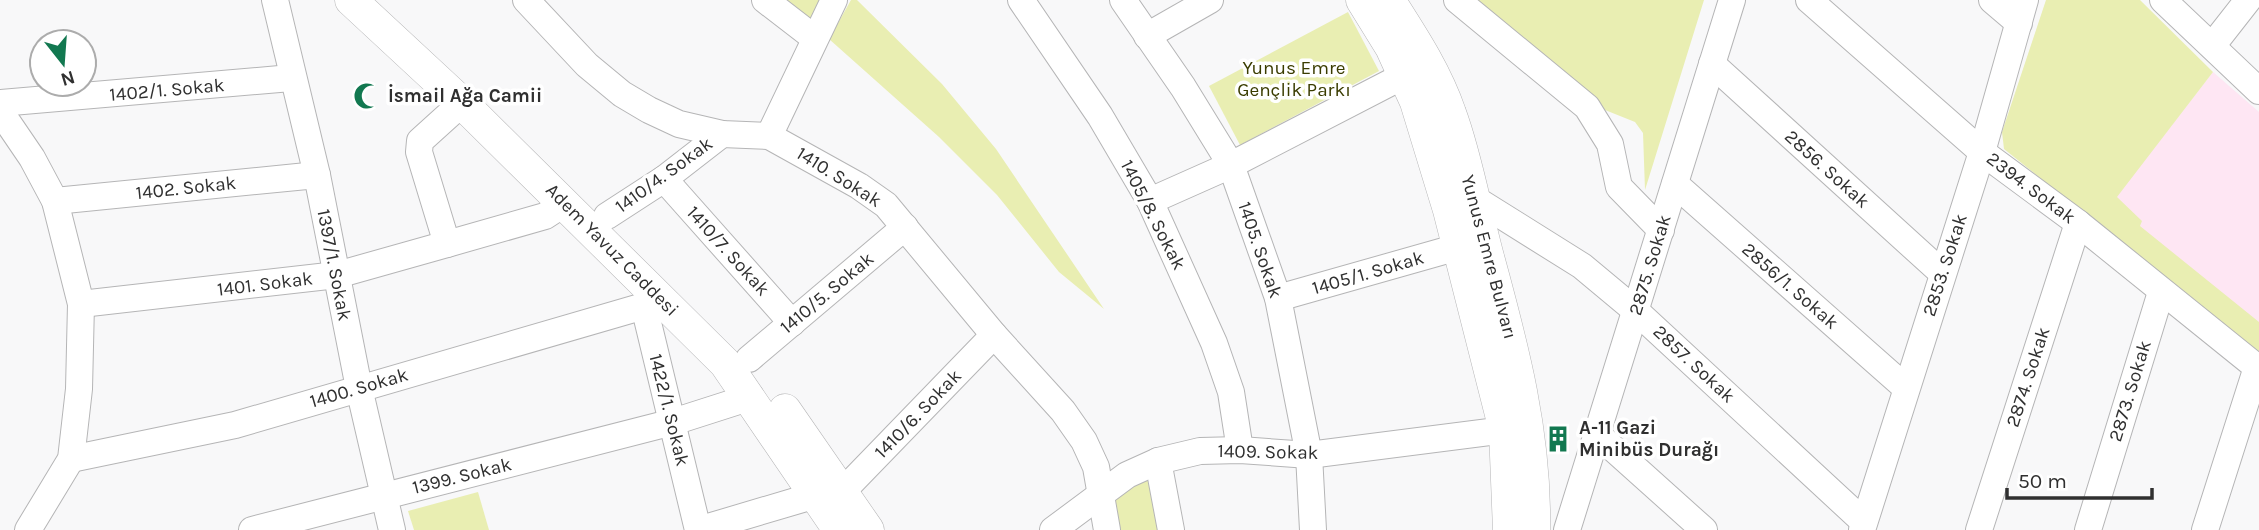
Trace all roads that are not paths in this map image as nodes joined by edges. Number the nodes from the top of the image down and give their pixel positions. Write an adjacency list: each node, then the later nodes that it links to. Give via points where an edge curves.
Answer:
1 (275, 0): 24 (street, 1397/1. Sokak)
2 (351, 0): 27 (main road, Adem Yavuz Caddesi)
3 (384, 0): 40 (main road, Adem Yavuz Caddesi)
4 (527, 0): 29 (street, 1410. Sokak, via 587,65 622,94 680,124)
5 (765, 0): 20 (street)
6 (834, 0): 20 (street)
7 (1021, 0): 38 (street, 1405/8. Sokak, via 1064,60)
8 (1123, 0): 19 (street, 1405. Sokak)
9 (1210, 0): 19 (street)
10 (1362, 0): 23 (main road, Yunus Emre Bulvarı)
11 (1389, 0): 36 (main road, Yunus Emre Bulvarı, via 1436,79 1451,114)
12 (1457, 0): 43 (street, via 1587,107 1610,145 1619,187)
13 (1732, 0): 22 (street, 2875. Sokak)
14 (1809, 0): 31 (street, 2394. Sokak)
15 (1992, 0): 18 (street)
16 (2162, 0): 21 (street)
17 (2248, 0): 21 (street)
18 (2022, 12): 31 (street, 2853. Sokak)
19 (1146, 36): 32 (street, 1405. Sokak)
20 (813, 37): 30 (street)
21 (2212, 46): 25 (street)
22 (1712, 64): 35 (street, 2875. Sokak); 46 (street, 2856. Sokak)
23 (1405, 75): 32 (street); 45 (main road, Yunus Emre Bulvarı, via 1427,130)
24 (291, 78): 26 (street, 1402/1. Sokak); 33 (street, 1397/1. Sokak)
25 (2259, 90)
26 (0, 103)
27 (462, 103): 39 (main road, Adem Yavuz Caddesi); 44 (street, via 420,141 419,152)
28 (0, 111): 37 (street)
29 (722, 134): 30 (street, 1410. Sokak); 34 (street, 1410/4. Sokak)
30 (769, 136): 42 (street, 1410. Sokak, via 859,186 886,205)
31 (1982, 152): 41 (street, 2394. Sokak); 46 (street, 2853. Sokak)
32 (1231, 165): 38 (street); 49 (street, 1405. Sokak)
33 (317, 175): 37 (street, 1402. Sokak); 47 (street, 1397/1. Sokak)
34 (664, 178): 40 (street, 1410/4. Sokak); 53 (street, 1410/7. Sokak)
35 (1675, 184): 43 (street, 2875. Sokak); 58 (street, 2856/1. Sokak)
36 (1475, 200): 52 (street, 2857. Sokak, via 1582,266); 82 (main road, Yunus Emre Bulvarı, via 1522,388 1531,449)
37 (55, 201): 51 (street)
38 (1150, 201): 63 (street, 1405/8. Sokak, via 1214,343 1231,392)
39 (565, 203): 44 (street, 1401. Sokak, via 545,216); 50 (main road, Adem Yavuz Caddesi)
40 (607, 216): 55 (main road, Adem Yavuz Caddesi)
41 (2078, 223): 48 (street, 2394. Sokak); 85 (street, 2874. Sokak)
42 (905, 227): 53 (street, 1410/5. Sokak); 54 (street, 1410. Sokak)
43 (1661, 230): 52 (street, 2875. Sokak)
44 (447, 244): 47 (street, 1401. Sokak)
45 (1458, 247): 49 (street, 1405/1. Sokak); 61 (main road, Yunus Emre Bulvarı)
46 (1942, 273): 58 (street, 2853. Sokak)
47 (337, 275): 51 (street, 1401. Sokak); 57 (street, 1397/1. Sokak)
48 (2161, 292): 56 (street, 2394. Sokak); 86 (street, 2873. Sokak)
49 (1278, 298): 64 (street, 1405. Sokak)
50 (650, 299): 57 (street, 1400. Sokak); 59 (main road, Adem Yavuz Caddesi, via 725,363); 60 (street, 1422/1. Sokak)
51 (81, 304): 65 (street)
52 (1636, 310): 62 (street, 2875. Sokak); 70 (street, 2857. Sokak)
53 (792, 323): 55 (street, 1410/5. Sokak)
54 (994, 335): 67 (street, 1410/6. Sokak); 69 (street, 1410. Sokak, via 1084,441 1096,467)
55 (749, 359): 67 (main road, Adem Yavuz Caddesi)
56 (2258, 368): 87 (street)
57 (359, 388): 65 (street, 1400. Sokak, via 235,425); 68 (street, 1397/1. Sokak)
58 (1906, 388): 70 (street, 2853. Sokak)
59 (751, 397): 60 (street, 1399. Sokak); 67 (main road, Adem Yavuz Caddesi)
60 (673, 422): 68 (street, 1399. Sokak); 74 (street, 1422/1. Sokak)
61 (1504, 430): 64 (street, 1409. Sokak); 81 (main road, Yunus Emre Bulvarı)
62 (1597, 434): 83 (street, 2875. Sokak); 84 (street)
63 (1241, 450): 64 (street, 1409. Sokak); 66 (street, 1409. Sokak, via 1199,451)
64 (1309, 455): 80 (street, 1405. Sokak)
65 (71, 459): 71 (street)
66 (1157, 461): 69 (street, 1409. Sokak, via 1127,475); 79 (street)
67 (829, 493): 74 (street); 75 (main road, Adem Yavuz Caddesi); 76 (main road, Adem Yavuz Caddesi)
68 (384, 495): 72 (street, 1399. Sokak); 73 (street, 1397/1. Sokak)
69 (1101, 497): 77 (street, 1409. Sokak); 78 (street, 1410. Sokak)
70 (1863, 526)
71 (28, 530)
72 (252, 530)
73 (392, 530)
74 (698, 530)
75 (839, 530)
76 (869, 530)
77 (1053, 530)
78 (1107, 530)
79 (1171, 530)
80 (1313, 530)
81 (1509, 530)
82 (1534, 530)
83 (1567, 530)
84 (1704, 530)
85 (1979, 530)
86 (2088, 530)
87 (2205, 530)

